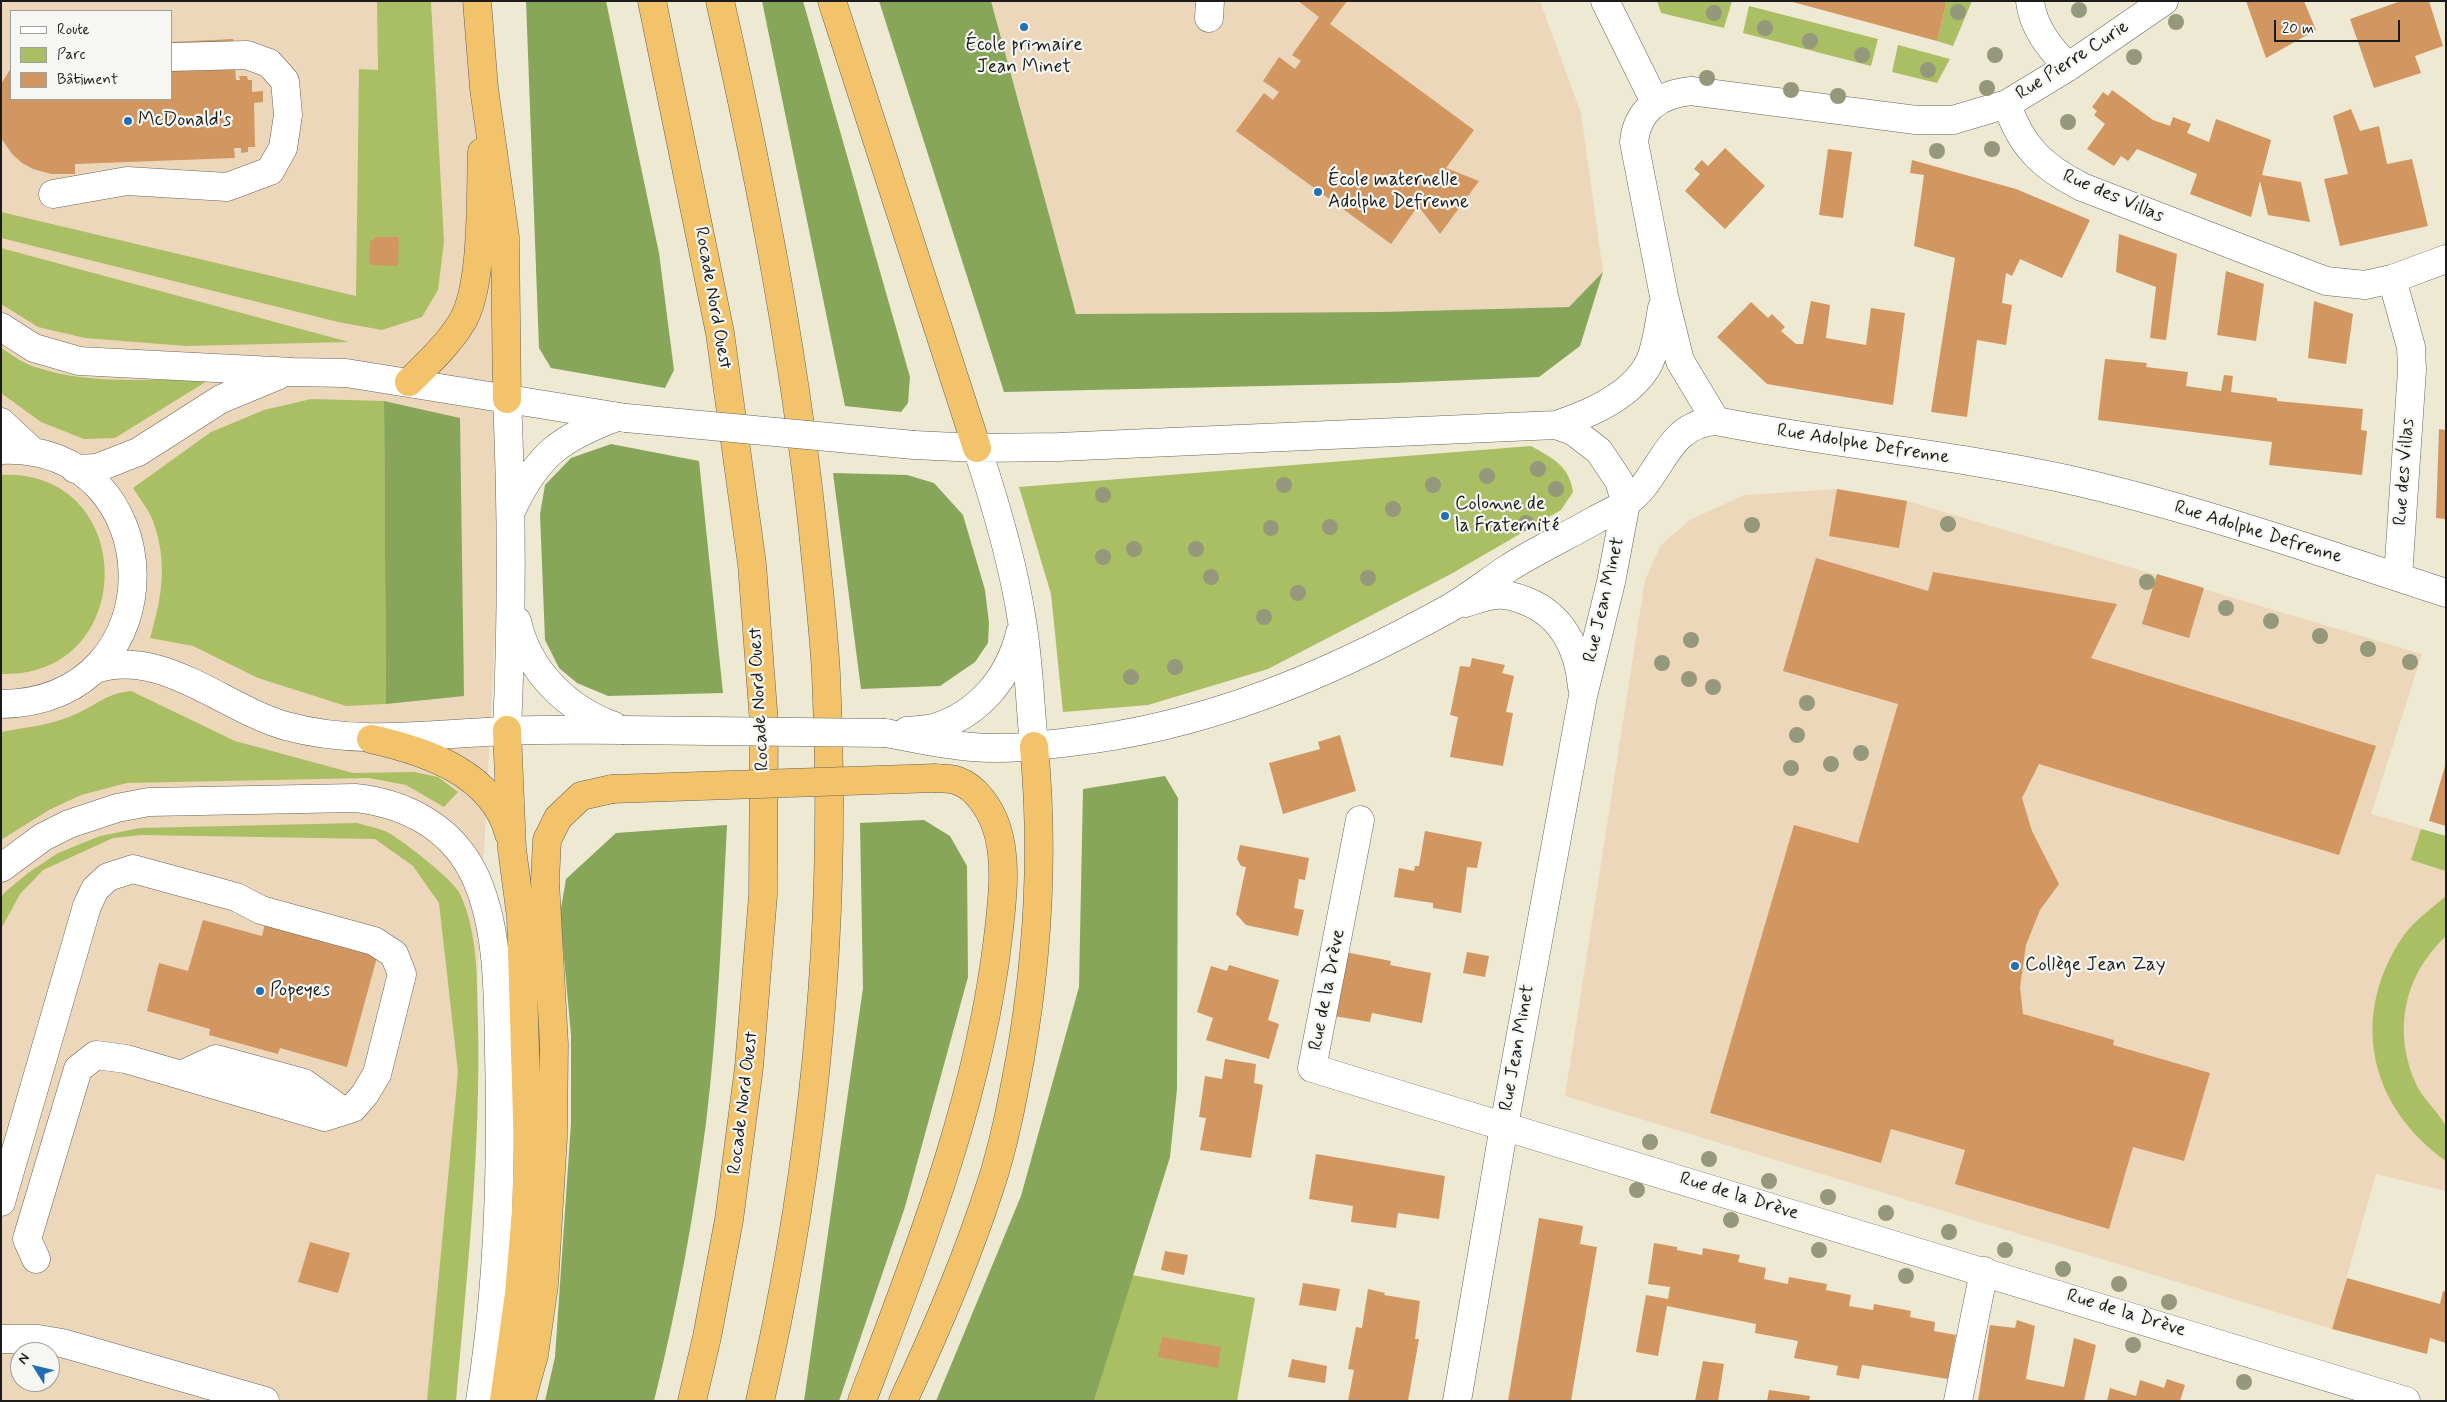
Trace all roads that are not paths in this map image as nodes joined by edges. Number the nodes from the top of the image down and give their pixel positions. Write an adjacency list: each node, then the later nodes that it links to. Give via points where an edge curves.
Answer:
1 (477, 1): 10 (highway)
2 (652, 1): 56 (highway, Rocade Nord Ouest, via 722,342 752,564 764,723 763,894 748,1077 730,1220)
3 (720, 1): 57 (highway, via 772,252 794,378 811,505 828,720 828,827 821,1013 794,1227)
4 (832, 1): 25 (highway)
5 (1605, 1): 11 (street)
6 (2030, 1): 9 (street, via 2047,45)
7 (2164, 1): 9 (street, Rue Pierre Curie)
8 (172, 57): 13 (street, via 247,55 269,63 285,81 288,115 283,148 270,171 227,187 127,181)
9 (2068, 67): 12 (street, Rue Pierre Curie)
10 (484, 88): 19 (highway, via 476,275 472,299 463,321 447,344); 20 (highway, via 505,237)
11 (1655, 102): 12 (street, via 1676,93 1698,92 1936,121 1953,120); 16 (street, via 1639,122 1634,142)
12 (2007, 104): 15 (street, Rue des Villas, via 2013,124 2041,162 2082,187 2326,281 2365,285)
13 (53, 194)
14 (2446, 259): 15 (street, Rue des Villas)
15 (2392, 279): 31 (street, Rue des Villas, via 2411,346 2412,370)
16 (1664, 296): 22 (street, via 1680,362); 24 (street, via 1656,344 1644,371 1635,382 1608,402 1576,419)
17 (1, 327): 18 (street, via 34,348 79,361)
18 (293, 372): 19 (street, via 346,373); 28 (street, via 274,376 221,399 138,452 97,468)
19 (409, 382): 20 (street)
20 (507, 399): 21 (street); 30 (street)
21 (622, 418): 25 (street, bridge); 30 (street, via 586,429 550,452 537,465)
22 (1716, 421): 29 (street, via 1703,422 1682,432 1648,482); 31 (street, Rue Adolphe Defrenne, via 1989,464 2074,481 2228,521)
23 (1, 422): 27 (street)
24 (1556, 425): 25 (street); 29 (street, via 1573,431 1599,451 1619,481)
25 (977, 448): 35 (street, via 998,510)
26 (1, 450): 27 (street)
27 (34, 452): 28 (street)
28 (75, 469): 36 (street, via 99,488 117,513 129,541 134,572 132,602 122,632)
29 (1626, 503): 34 (street, via 1511,566); 37 (street, Rue Jean Minet, via 1611,582)
30 (512, 510): 33 (street)
31 (2398, 577): 32 (street, Rue Adolphe Defrenne)
32 (2446, 593)
33 (512, 595): 39 (street); 40 (street, via 523,643 550,683 581,712)
34 (1450, 608): 37 (street, Rue Jean Minet, via 1497,595 1514,596 1550,614 1566,632 1574,651); 43 (street, via 1341,664 1264,697 1144,731)
35 (1023, 623): 41 (street, via 1010,664 980,703 959,717 932,728); 43 (street)
36 (95, 669): 38 (street, via 59,694 31,702); 42 (street, via 124,664 159,670 285,726)
37 (1583, 696): 47 (street, Rue Jean Minet)
38 (1, 704)
39 (507, 730): 40 (street); 42 (street); 45 (highway)
40 (622, 730): 41 (street, bridge)
41 (885, 733): 43 (street, via 974,747)
42 (371, 739): 45 (highway, via 407,747 460,771 498,808 507,826)
43 (1034, 746): 59 (highway, via 1039,885 1026,1020 1011,1109 975,1230 945,1309)
44 (1360, 820): 47 (street, Rue de la Drève, via 1312,1068)
45 (512, 849): 54 (highway, via 521,917 528,1152 520,1294)
46 (1, 868): 53 (street, via 43,837 69,824 108,810 149,802 369,799 398,806 442,831 472,869 481,892 489,920 498,991 499,1155 495,1271)
47 (1504, 1126): 50 (street, Rue de la Drève); 60 (street, Rue Jean Minet)
48 (1, 1202): 49 (street, via 87,906 94,889 108,877 133,869 236,898 261,910 374,941 394,954 402,974 377,1074 353,1108 325,1117 126,1059 96,1055 78,1069 27,1239)
49 (36, 1259)
50 (1984, 1271): 61 (street); 62 (street, Rue de la Drève)
51 (3, 1340): 52 (street, via 38,1339 62,1343)
52 (265, 1401)
53 (480, 1401)
54 (504, 1401)
55 (521, 1401): 58 (highway, bridge, via 534,1355 544,1285 554,1138 554,1044 545,881 547,840 558,818 581,796 612,789 936,778 958,781 984,802 996,826 1002,872 989,1006 951,1152 914,1263)
56 (692, 1401)
57 (760, 1401)
58 (862, 1401)
59 (903, 1401)
60 (1457, 1401)
61 (1958, 1401)
62 (2406, 1401)

